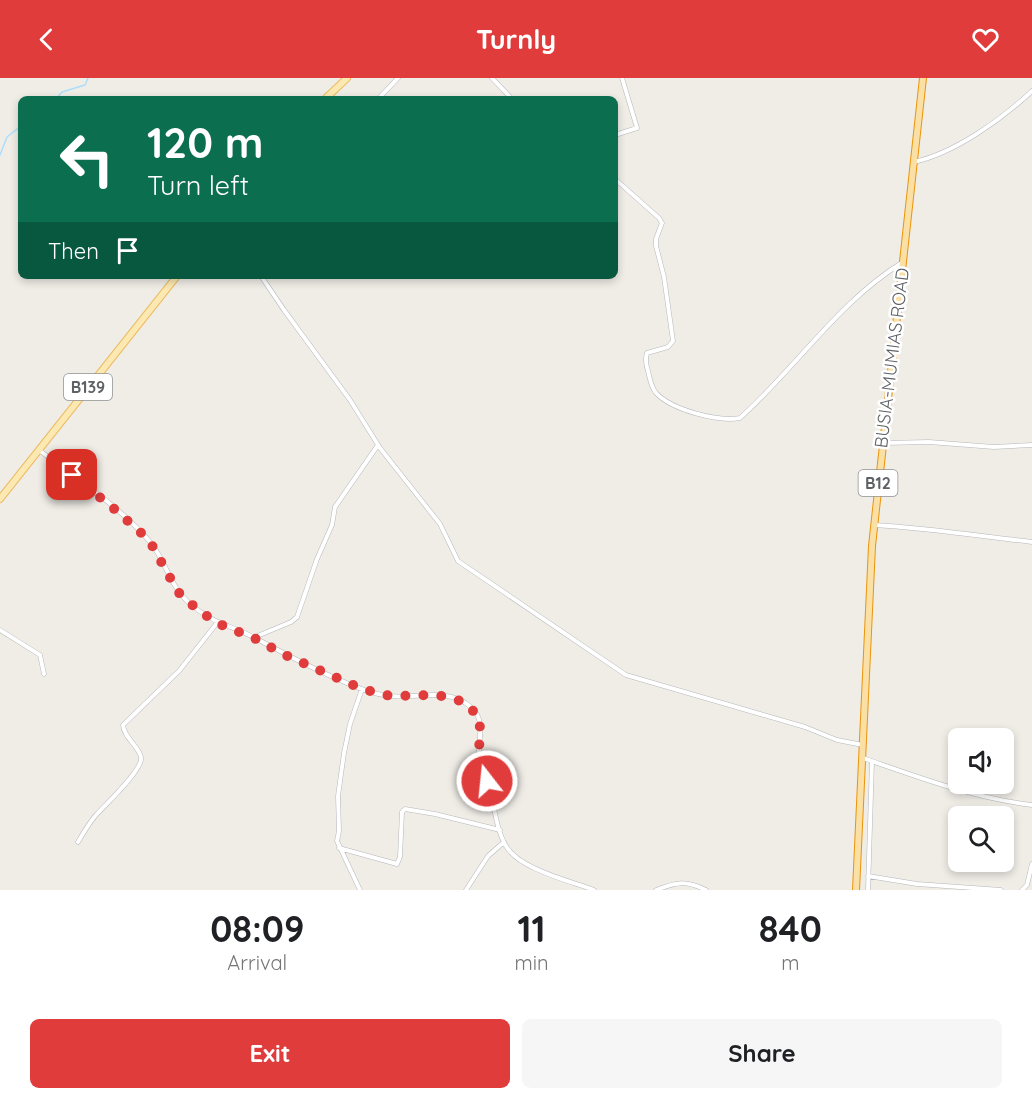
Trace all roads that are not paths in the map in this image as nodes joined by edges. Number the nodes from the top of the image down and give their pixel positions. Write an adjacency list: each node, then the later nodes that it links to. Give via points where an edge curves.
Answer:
1 (347, 78): 7 (main road)
2 (398, 78): 8 (street)
3 (492, 78): 9 (street)
4 (622, 78): 10 (street, via 637,128)
5 (924, 78): 11 (highway, BUSIA-MUMIAS ROAD / B12)
6 (1032, 91): 11 (street, via 965,140)
7 (327, 96)
8 (381, 96)
9 (509, 96)
10 (618, 134)
11 (914, 162): 13 (highway, BUSIA-MUMIAS ROAD / B12)
12 (618, 182): 13 (street, via 662,223 656,246 673,341 668,347 648,353 646,365 657,394 690,413 740,418 854,300)
13 (903, 262): 16 (highway, BUSIA-MUMIAS ROAD / B12)
14 (175, 279): 19 (main road, B139)
15 (263, 279): 17 (street)
16 (882, 442): 18 (street); 21 (highway, BUSIA-MUMIAS ROAD / B12)
17 (378, 445): 25 (street, via 335,507 297,618); 28 (street, via 440,524 456,560 619,672)
18 (1032, 445)
19 (38, 449): 20 (main road, B139); 23 (street, via 142,534 153,545 178,592)
20 (0, 499)
21 (874, 525): 22 (street); 28 (highway, BUSIA-MUMIAS ROAD / B12)
22 (1032, 542)
23 (217, 623): 25 (street); 33 (street, via 179,670 124,724 141,762)
24 (0, 630): 26 (street, via 40,655)
25 (254, 638): 27 (street)
26 (44, 674)
27 (362, 689): 32 (street, via 390,696 437,695 474,709 480,724 479,761); 35 (street, via 350,724 341,774)
28 (863, 745): 29 (highway, BUSIA-MUMIAS ROAD / B12)
29 (862, 758): 30 (street); 43 (highway, BUSIA-MUMIAS ROAD / B12)
30 (872, 761): 31 (street, via 991,799); 37 (street)
31 (1032, 805)
32 (500, 830): 34 (street); 35 (street, via 405,810 397,864)
33 (78, 842)
34 (504, 842): 39 (street, via 488,856); 40 (street, via 524,862)
35 (339, 848): 38 (street)
36 (1032, 864): 46 (street)
37 (868, 876): 44 (street); 45 (street)
38 (360, 890)
39 (466, 890)
40 (594, 890)
41 (656, 890): 42 (street, via 683,883)
42 (706, 890)
43 (856, 890)
44 (868, 890)
45 (1002, 890)
46 (1022, 890)

